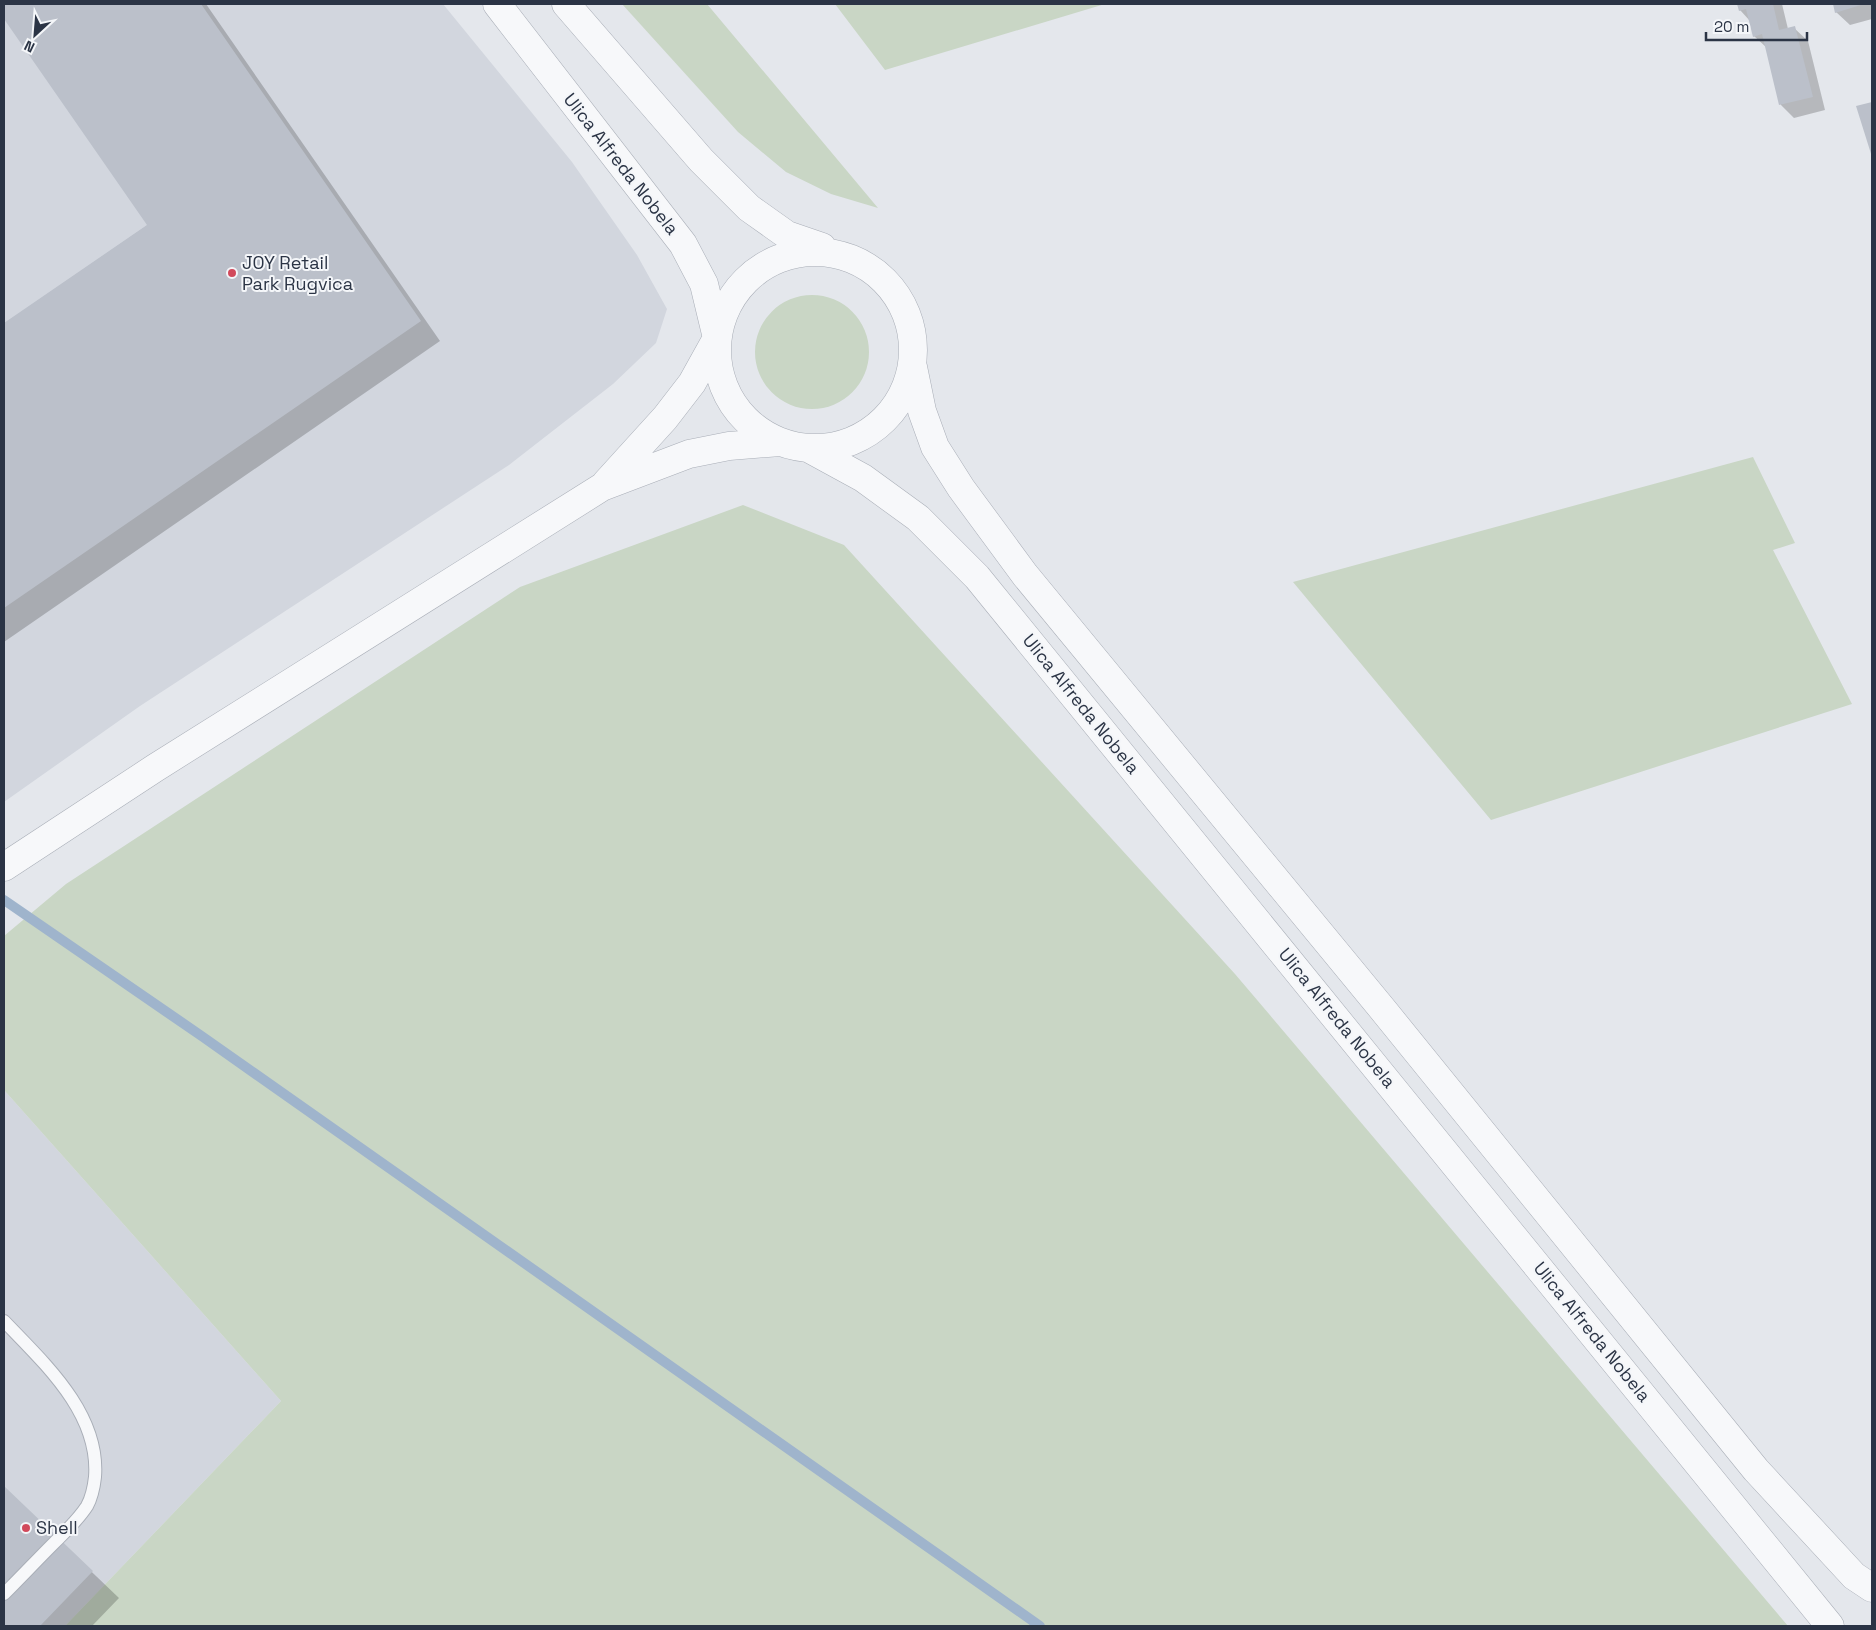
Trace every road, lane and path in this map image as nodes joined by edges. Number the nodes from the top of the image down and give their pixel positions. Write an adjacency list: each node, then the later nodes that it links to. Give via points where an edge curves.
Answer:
1 (497, 4): 4 (street, Ulica Alfreda Nobela, via 683,244 704,284)
2 (566, 4): 3 (street, via 701,160 749,208 788,235)
3 (849, 257): 4 (street, via 820,251 790,254 763,266 740,285 725,310); 5 (street, via 873,270 893,289 907,313 914,339)
4 (717, 338): 6 (street, via 719,371 731,400 752,425); 8 (street, via 692,383)
5 (913, 367): 7 (street, via 904,394 887,418 872,430 837,446); 11 (street, via 922,411 935,447 1025,575 1756,1470 1854,1576)
6 (780, 442): 7 (street); 8 (street, via 728,446 689,454)
7 (808, 448): 13 (street, Ulica Alfreda Nobela, via 863,478 918,518 977,577)
8 (602, 488): 9 (street)
9 (10, 863)
10 (4, 1321): 12 (lane, via 67,1392 92,1440 96,1464 88,1504)
11 (1872, 1588)
12 (4, 1594)
13 (1830, 1626)

